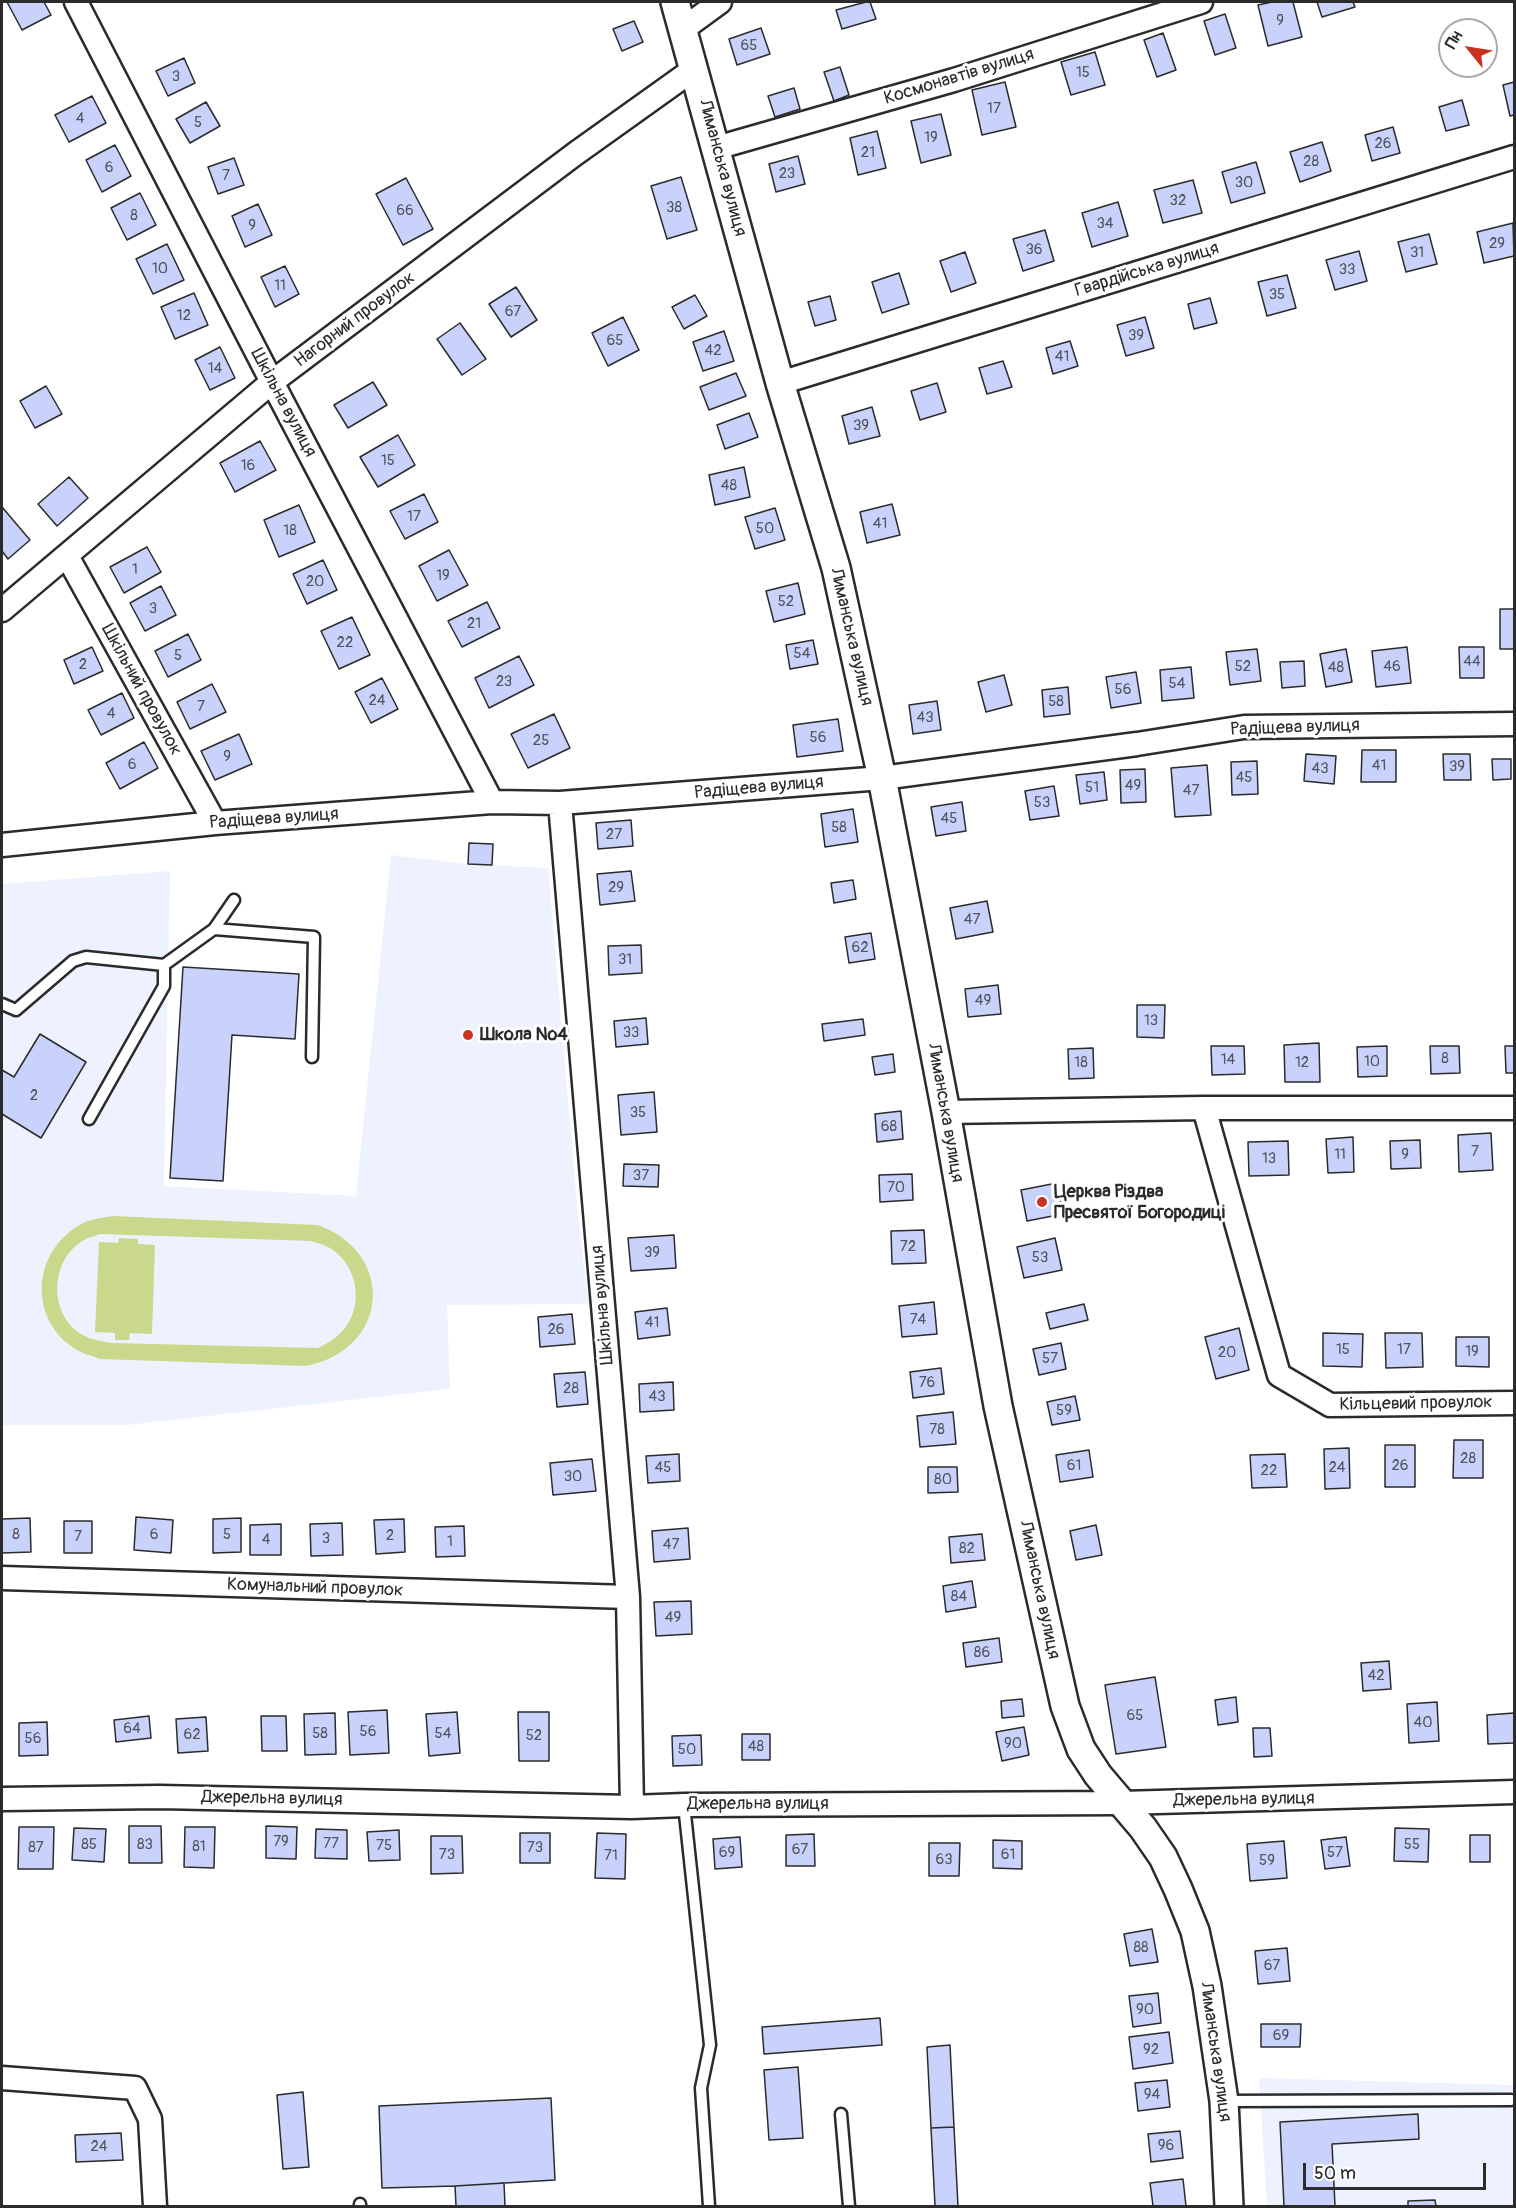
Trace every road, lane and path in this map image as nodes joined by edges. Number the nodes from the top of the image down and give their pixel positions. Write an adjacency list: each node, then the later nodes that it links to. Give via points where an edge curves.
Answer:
1 (76, 2): 9 (street, Шкільна вулиця)
2 (675, 2): 5 (street, Лиманська вулиця)
3 (720, 2): 5 (street)
4 (1201, 2): 7 (street, Космонавтів вулиця, via 954,80)
5 (683, 29): 6 (street, Лиманська вулиця)
6 (694, 69): 7 (street, Лиманська вулиця); 9 (street, Нагорний провулок, via 574,154)
7 (716, 148): 10 (street, Лиманська вулиця)
8 (1515, 157): 10 (street, Гвардійська вулиця)
9 (272, 382): 11 (street, Нагорний провулок); 15 (street, Шкільна вулиця)
10 (780, 383): 14 (street, Лиманська вулиця, via 836,568)
11 (66, 556): 12 (street, Нагорний провулок); 17 (street, Шкільний провулок)
12 (2, 610)
13 (1515, 724): 14 (street, Радіщева вулиця, via 1244,727)
14 (882, 778): 16 (street, Радіщева вулиця); 26 (street, Лиманська вулиця)
15 (492, 802): 16 (street, Радіщева вулиця); 17 (street, Радіщева вулиця)
16 (560, 803): 30 (street, Шкільна вулиця)
17 (215, 823): 18 (street, Радіщева вулиця)
18 (2, 845)
19 (234, 900): 20 (lane)
20 (214, 929): 21 (lane); 23 (lane, via 314,937)
21 (164, 965): 22 (lane, via 86,957 73,961 16,1010); 27 (lane, via 164,986)
22 (2, 1004)
23 (312, 1057)
24 (1204, 1108): 25 (street); 26 (street); 28 (street, Кільцевий провулок, via 1279,1375 1330,1405)
25 (1515, 1108)
26 (946, 1112): 33 (street, Лиманська вулиця, via 998,1406 1065,1706 1081,1749)
27 (89, 1119)
28 (1515, 1403)
29 (2, 1578): 30 (street, Комунальний провулок)
30 (628, 1597): 35 (street, Шкільна вулиця)
31 (1515, 1792): 33 (street, Джерельна вулиця)
32 (2, 1799): 35 (street, Джерельна вулиця, via 160,1797)
33 (1122, 1803): 34 (street, Джерельна вулиця); 38 (street, Лиманська вулиця, via 1163,1857 1195,1931)
34 (684, 1805): 35 (street, Джерельна вулиця); 41 (lane, via 710,2045 701,2088)
35 (632, 1807)
36 (2, 2079): 40 (street, via 135,2088 150,2119)
37 (1511, 2100): 38 (lane)
38 (1224, 2101): 43 (street, Лиманська вулиця)
39 (841, 2114): 42 (lane)
40 (155, 2206)
41 (709, 2206)
42 (849, 2206)
43 (1229, 2206)

